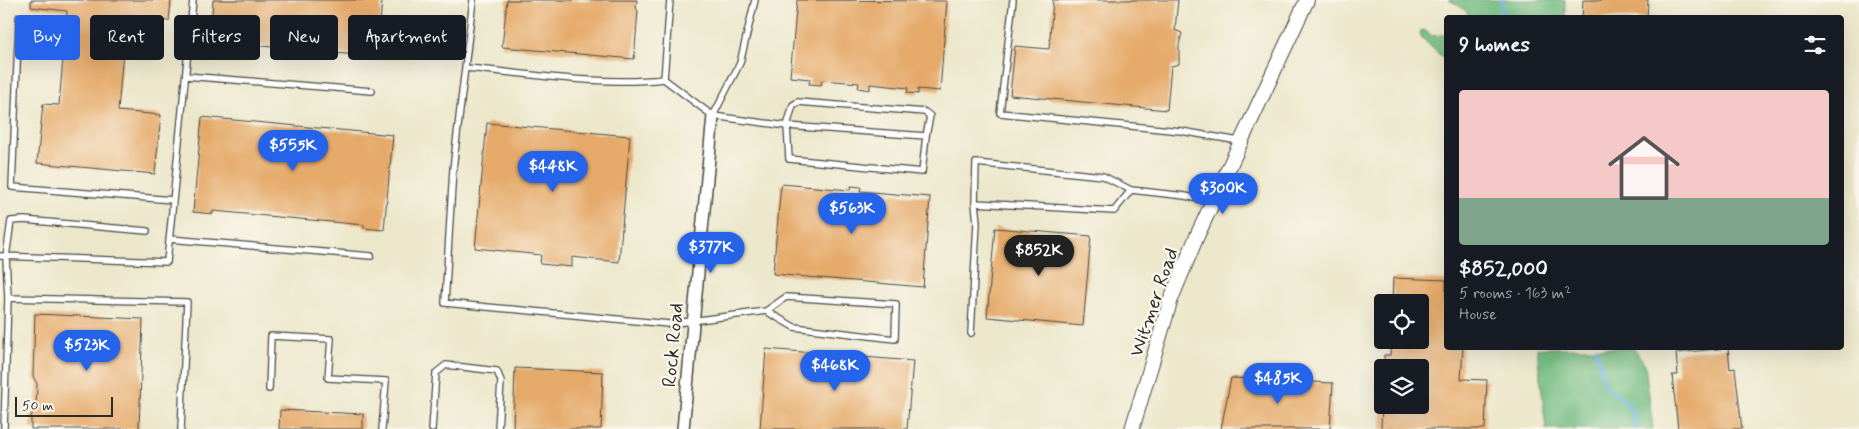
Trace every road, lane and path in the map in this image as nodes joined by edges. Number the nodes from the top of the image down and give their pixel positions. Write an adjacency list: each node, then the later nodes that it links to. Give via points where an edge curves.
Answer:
1 (193, 0): 9 (lane)
2 (473, 0): 8 (lane)
3 (670, 0): 10 (lane)
4 (755, 0): 12 (lane, via 740,63)
5 (1013, 0): 15 (lane, via 1000,113 1181,131)
6 (1308, 0): 15 (street, Witmer Road)
7 (17, 60): 17 (lane, via 12,186)
8 (466, 68): 10 (lane, via 606,81); 26 (lane, via 453,169 445,303 669,324)
9 (186, 76): 11 (lane); 17 (lane)
10 (664, 79): 12 (lane)
11 (372, 91)
12 (713, 116): 13 (lane); 26 (street, Rock Road)
13 (787, 126): 14 (lane); 14 (lane, via 793,106 798,102 925,112 930,116); 14 (lane, via 789,159 922,172)
14 (926, 136)
15 (1242, 142): 18 (street, Witmer Road)
16 (1131, 190): 18 (lane); 19 (lane, via 1114,211); 19 (lane, via 1103,176 976,163)
17 (173, 200): 21 (lane)
18 (1213, 202): 35 (street, Witmer Road, via 1171,299)
19 (975, 203): 27 (lane, via 977,223)
20 (147, 231): 22 (lane, via 11,221)
21 (169, 239): 22 (lane, via 167,262); 23 (lane)
22 (3, 256): 24 (lane)
23 (371, 256)
24 (8, 298): 29 (lane); 30 (lane, via 187,302)
25 (766, 311): 25 (lane, via 794,327 895,339 896,304 786,297); 26 (lane)
26 (694, 320): 34 (street, Rock Road)
27 (971, 333)
28 (269, 389): 31 (lane, via 270,336 331,339 328,378 386,381)
29 (4, 429)
30 (181, 429)
31 (382, 429)
32 (432, 429): 33 (lane, via 436,373 446,365 497,371 501,381)
33 (498, 429)
34 (683, 429)
35 (1132, 429)

